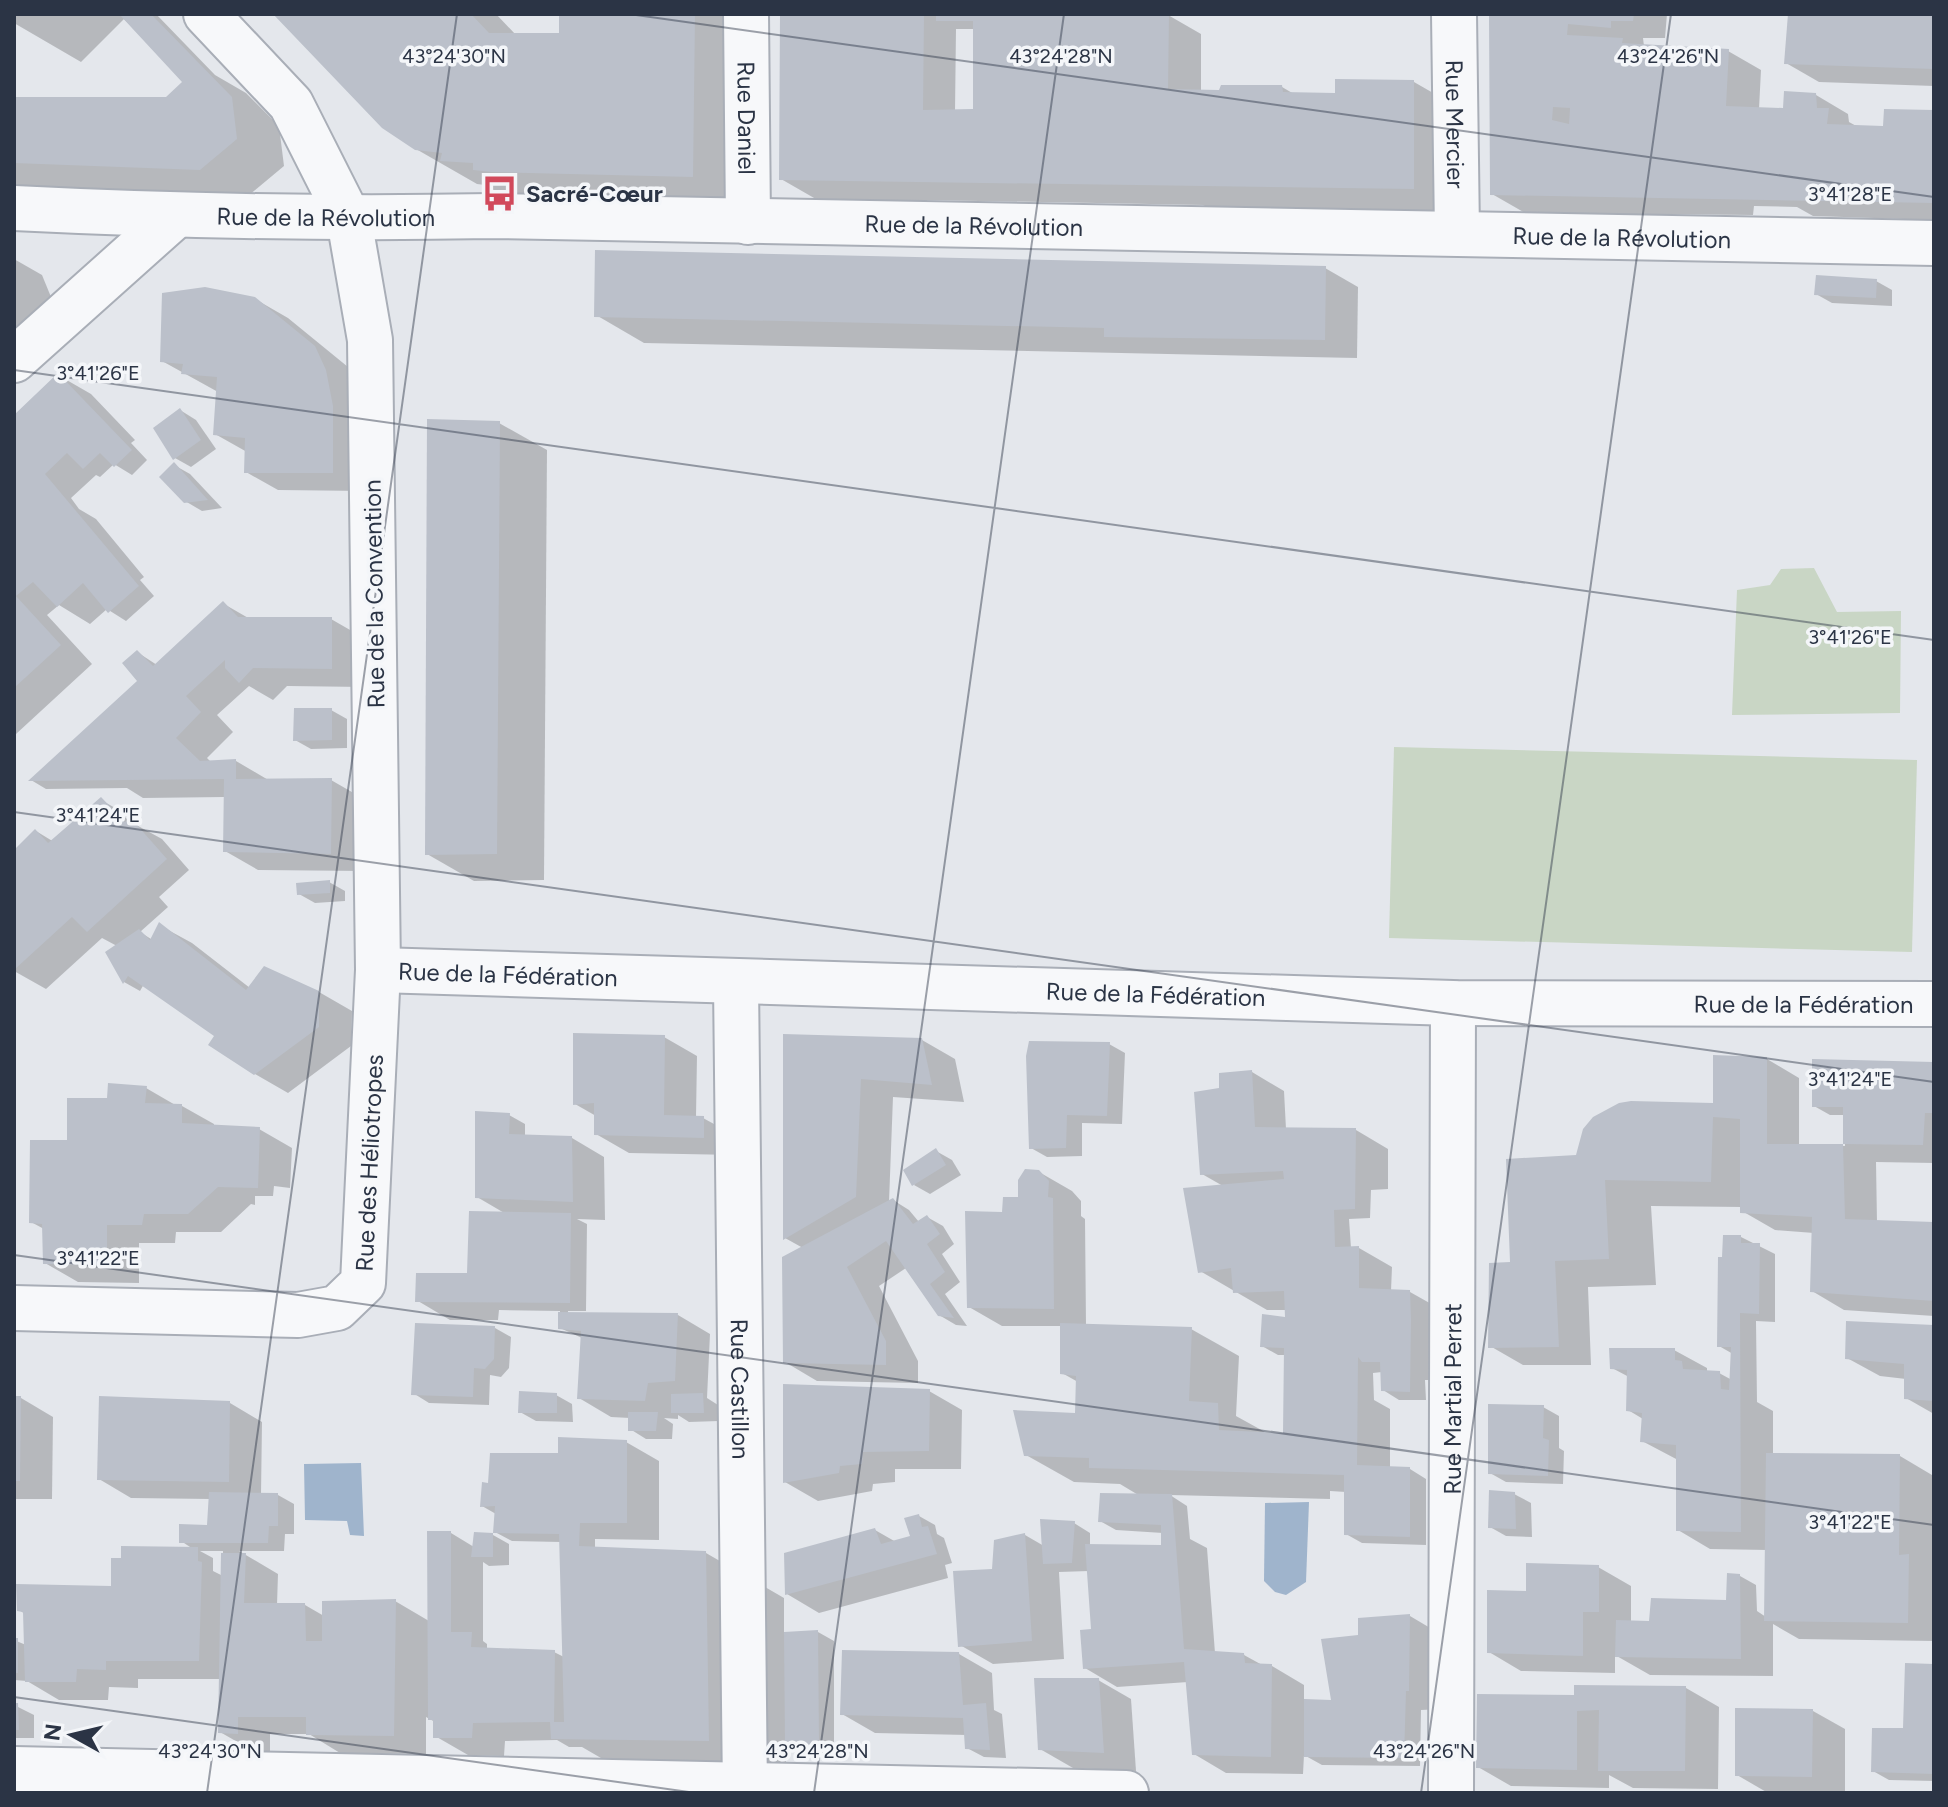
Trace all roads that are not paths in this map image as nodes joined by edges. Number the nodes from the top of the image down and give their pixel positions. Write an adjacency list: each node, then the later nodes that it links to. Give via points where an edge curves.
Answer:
1 (206, 14): 6 (street, Rue de la Convention, via 291,104)
2 (746, 14): 7 (street, Rue Daniel)
3 (1454, 14): 8 (street, Rue Mercier)
4 (14, 208): 5 (street, Rue de la Révolution)
5 (175, 216): 6 (street, Rue de la Révolution); 10 (street)
6 (349, 219): 7 (street, Rue de la Révolution, via 493,216); 11 (street, Rue de la Convention, via 370,340)
7 (748, 222): 8 (street, Rue de la Révolution)
8 (1457, 233): 9 (street, Rue de la Révolution)
9 (1934, 243)
10 (14, 360)
11 (378, 970): 12 (street, Rue de la Fédération); 15 (street, Rue des Héliotropes, via 363,1283 337,1308 298,1315)
12 (736, 983): 13 (street, Rue de la Fédération); 17 (street, Rue Castillon)
13 (1453, 1003): 14 (street, Rue de la Fédération); 19 (street, Rue Martial Perret)
14 (1934, 1004)
15 (14, 1308)
16 (14, 1769): 17 (street)
17 (745, 1789): 18 (street)
18 (1126, 1793)
19 (1451, 1793)

